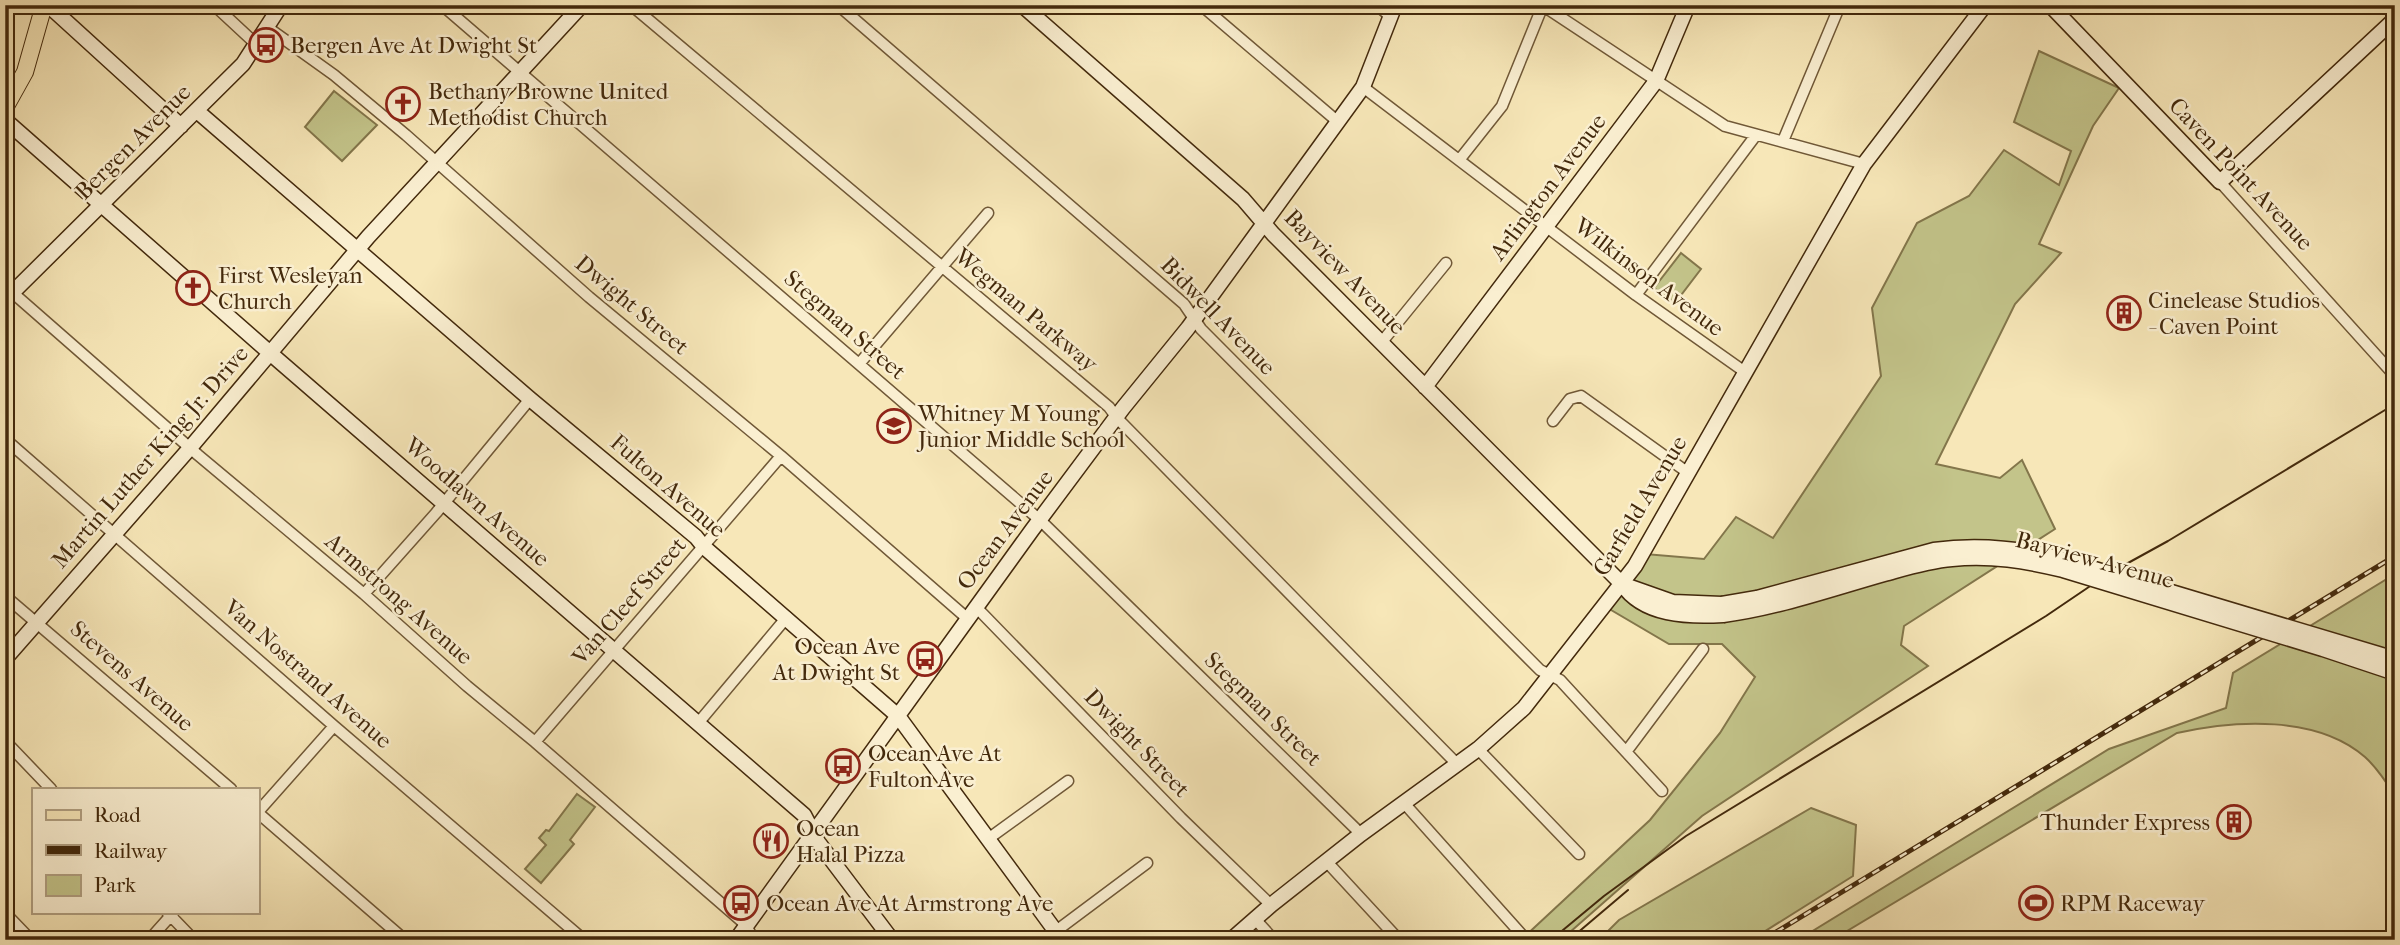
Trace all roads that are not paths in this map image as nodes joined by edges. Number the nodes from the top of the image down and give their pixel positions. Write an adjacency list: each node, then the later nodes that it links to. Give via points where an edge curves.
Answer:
1 (46, 5): 23 (main road, via 25,72); 27 (street)
2 (214, 5): 19 (street)
3 (281, 5): 18 (street, Bergen Avenue)
4 (442, 5): 20 (street, Stegman Street)
5 (582, 5): 20 (street, Martin Luther King Jr. Drive)
6 (631, 5): 40 (street, Wegman Parkway)
7 (838, 5): 43 (street, Bidwell Avenue, via 1185,304)
8 (1023, 5): 36 (street, Bayview Avenue)
9 (1201, 5): 26 (street)
10 (1377, 5): 16 (street)
11 (1543, 5): 21 (street); 30 (street, via 1502,106)
12 (1688, 5): 21 (street, Arlington Avenue)
13 (1840, 5): 29 (street)
14 (1985, 5): 32 (street, Garfield Avenue)
15 (2050, 5): 33 (street, Caven Point Avenue)
16 (1393, 11): 22 (street, Ocean Avenue)
17 (2395, 19): 33 (street)
18 (267, 27): 19 (street, Bergen Avenue); 31 (street, Dwight Street, via 334,75)
19 (256, 44): 24 (street, Bergen Avenue)
20 (521, 73): 31 (street, Martin Luther King Jr. Drive); 46 (street, Stegman Street)
21 (1656, 81): 28 (street, via 1725,126); 37 (street, Arlington Avenue)
22 (1363, 87): 26 (street, Ocean Avenue); 30 (street, Wilkinson Avenue)
23 (5, 108)
24 (197, 111): 27 (street, Bergen Avenue); 38 (street, Fulton Avenue)
25 (5, 120): 34 (street, Woodlawn Avenue)
26 (1337, 121): 36 (street, Ocean Avenue)
27 (181, 126): 34 (street, Bergen Avenue)
28 (1756, 135): 29 (street); 41 (street)
29 (1783, 141): 32 (street)
30 (1460, 159): 37 (street, Wilkinson Avenue)
31 (437, 163): 38 (street, Martin Luther King Jr. Drive); 55 (street, Dwight Street)
32 (1864, 164): 47 (street, Garfield Avenue)
33 (2220, 182): 48 (street, Caven Point Avenue)
34 (102, 205): 42 (street, Bergen Avenue); 45 (street, Woodlawn Avenue)
35 (988, 213): 40 (street)
36 (1264, 221): 43 (street, Ocean Avenue); 44 (street, Bayview Avenue)
37 (1547, 227): 41 (street, Wilkinson Avenue); 49 (street, Arlington Avenue)
38 (357, 250): 45 (street, Martin Luther King Jr. Drive); 50 (street, Fulton Avenue)
39 (1447, 263): 44 (street)
40 (941, 267): 46 (street); 51 (street, Wegman Parkway, via 1109,407)
41 (1636, 295): 47 (street, Wilkinson Avenue)
42 (9, 296): 54 (street, Armstrong Avenue)
43 (1194, 319): 51 (street, Ocean Avenue); 73 (street, Bidwell Avenue, via 1539,670)
44 (1381, 342): 49 (street, Bayview Avenue)
45 (270, 353): 54 (street, Martin Luther King Jr. Drive); 57 (street, Woodlawn Avenue)
46 (859, 364): 58 (street, Stegman Street)
47 (1745, 372): 56 (street, Garfield Avenue)
48 (2395, 376)
49 (1425, 387): 61 (street, Bayview Avenue)
50 (530, 399): 57 (street); 60 (street, Fulton Avenue)
51 (1116, 418): 58 (street, Ocean Avenue); 81 (street, Wegman Parkway)
52 (1553, 421): 56 (street, via 1570,399 1581,396)
53 (5, 439): 59 (street, Van Nostrand Avenue)
54 (190, 448): 59 (street, Martin Luther King Jr. Drive); 62 (street, Armstrong Avenue)
55 (781, 456): 60 (street, Van Cleef Street); 65 (street, Dwight Street)
56 (1687, 472): 61 (street, Garfield Avenue)
57 (444, 503): 62 (street); 69 (street, Woodlawn Avenue)
58 (1041, 521): 65 (street, Ocean Avenue); 90 (street, Stegman Street)
59 (114, 532): 67 (street, Martin Luther King Jr. Drive); 76 (street, Van Nostrand Avenue)
60 (704, 547): 66 (street, Fulton Avenue); 69 (street, Van Cleef Street)
61 (1622, 584): 64 (street, Bayview Avenue, via 1673,602); 73 (street, Garfield Avenue)
62 (363, 594): 78 (street, Armstrong Avenue)
63 (5, 596): 67 (street, Stevens Avenue)
64 (1722, 609): 71 (street, Bayview Avenue, bridge, via 1934,551 1997,547 2062,559); 72 (street, Bayview Avenue, bridge, via 1760,608 1928,563 1999,558 2063,570)
65 (972, 613): 74 (street, Ocean Avenue); 95 (street, Dwight Street)
66 (787, 617): 74 (street, Fulton Avenue); 75 (street)
67 (38, 622): 70 (street, Martin Luther King Jr. Drive); 84 (street, Stevens Avenue)
68 (1703, 649): 80 (street)
69 (614, 650): 75 (street, Woodlawn Avenue); 78 (street, Van Cleef Street)
70 (5, 659)
71 (2395, 659)
72 (2395, 673)
73 (1550, 675): 79 (street, Garfield Avenue, via 1524,708); 80 (street, Bidwell Avenue, via 1560,680)
74 (898, 716): 89 (street, Ocean Avenue); 91 (street, Fulton Avenue)
75 (699, 722): 89 (street, Woodlawn Avenue, via 804,815)
76 (334, 726): 87 (street); 107 (street, Van Nostrand Avenue)
77 (5, 741): 83 (street)
78 (535, 742): 100 (street, Armstrong Avenue)
79 (1478, 749): 81 (street, Garfield Avenue); 92 (street)
80 (1626, 752): 85 (street, Bidwell Avenue)
81 (1457, 764): 86 (street, Garfield Avenue)
82 (1068, 781): 91 (street)
83 (50, 788)
84 (230, 788)
85 (1662, 791)
86 (1404, 803): 90 (street, Garfield Avenue); 101 (street)
87 (259, 810)
88 (259, 814): 106 (street)
89 (814, 831): 100 (street, Ocean Avenue); 110 (street, Woodlawn Avenue)
90 (1361, 834): 93 (street, Garfield Avenue)
91 (988, 839): 102 (street, Fulton Avenue)
92 (1579, 854)
93 (1327, 862): 95 (street, Garfield Avenue); 113 (street)
94 (1147, 863): 102 (street)
95 (1271, 905): 98 (street, Garfield Avenue)
96 (169, 914): 104 (street)
97 (171, 914): 105 (street)
98 (1255, 919): 111 (street, Garfield Avenue); 112 (street)
99 (8, 922): 103 (street)
100 (745, 924): 108 (street, Ocean Avenue); 109 (street, Armstrong Avenue)
101 (1522, 934)
102 (1059, 936)
103 (31, 940)
104 (149, 940)
105 (194, 940)
106 (405, 940)
107 (584, 940)
108 (736, 940)
109 (754, 940)
110 (892, 940)
111 (1231, 940)
112 (1274, 940)
113 (1399, 940)

